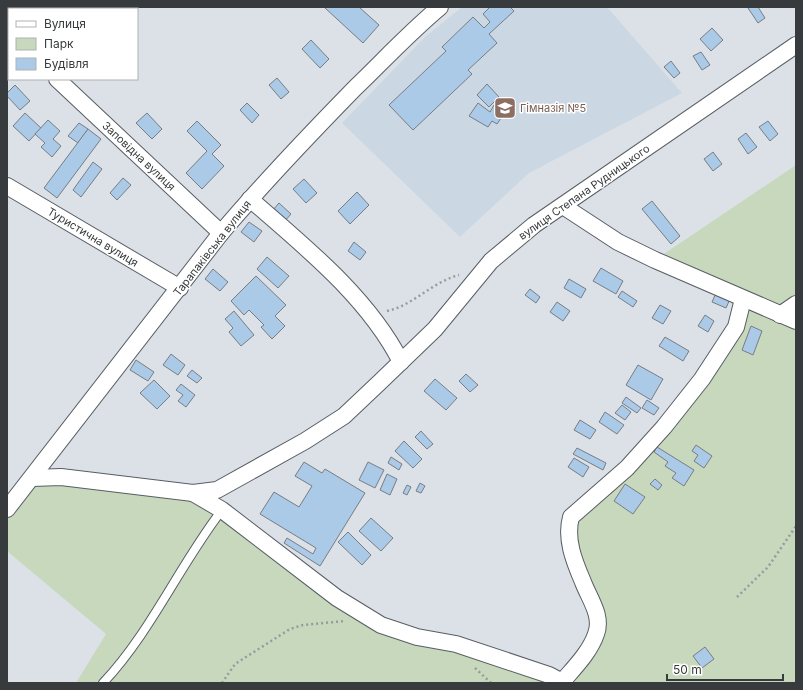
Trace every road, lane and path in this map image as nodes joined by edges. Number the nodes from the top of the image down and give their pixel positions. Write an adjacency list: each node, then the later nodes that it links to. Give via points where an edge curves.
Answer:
1 (440, 7): 5 (street, Тарапаківська вулиця, via 415,28 331,112)
2 (796, 45): 6 (street, вулиця Степана Рудницького)
3 (58, 80): 7 (street, Заповідна вулиця)
4 (7, 186): 9 (street, Туристична вулиця)
5 (250, 199): 7 (street, Тарапаківська вулиця); 12 (street, via 327,269)
6 (563, 206): 8 (street, вулиця Степана Рудницького, via 534,225 491,261); 10 (street, via 618,242)
7 (221, 233): 9 (street, Тарапаківська вулиця)
8 (479, 275): 12 (path, via 463,274 446,278 403,306 381,313); 15 (street, вулиця Степана Рудницького, via 435,329)
9 (180, 288): 16 (street, Тарапаківська вулиця)
10 (744, 299): 13 (street); 23 (street, via 736,327 702,379 664,427 627,468 571,517 568,528 569,542 598,623 597,634)
11 (796, 304): 13 (street)
12 (369, 312): 15 (street, via 392,344)
13 (780, 314): 14 (street)
14 (796, 321)
15 (401, 362): 17 (street, вулиця Степана Рудницького, via 344,416 305,441 217,490)
16 (32, 478): 17 (street, via 61,477); 18 (street, Тарапаківська вулиця)
17 (193, 493): 19 (street)
18 (7, 509)
19 (222, 510): 22 (street, via 337,598); 24 (lane, via 163,598 142,636)
20 (796, 526): 21 (path, via 768,567)
21 (737, 597)
22 (368, 617): 23 (street, via 381,625 417,637 456,644); 25 (path, via 290,629 235,664)
23 (563, 682)
24 (103, 683)
25 (222, 683)

